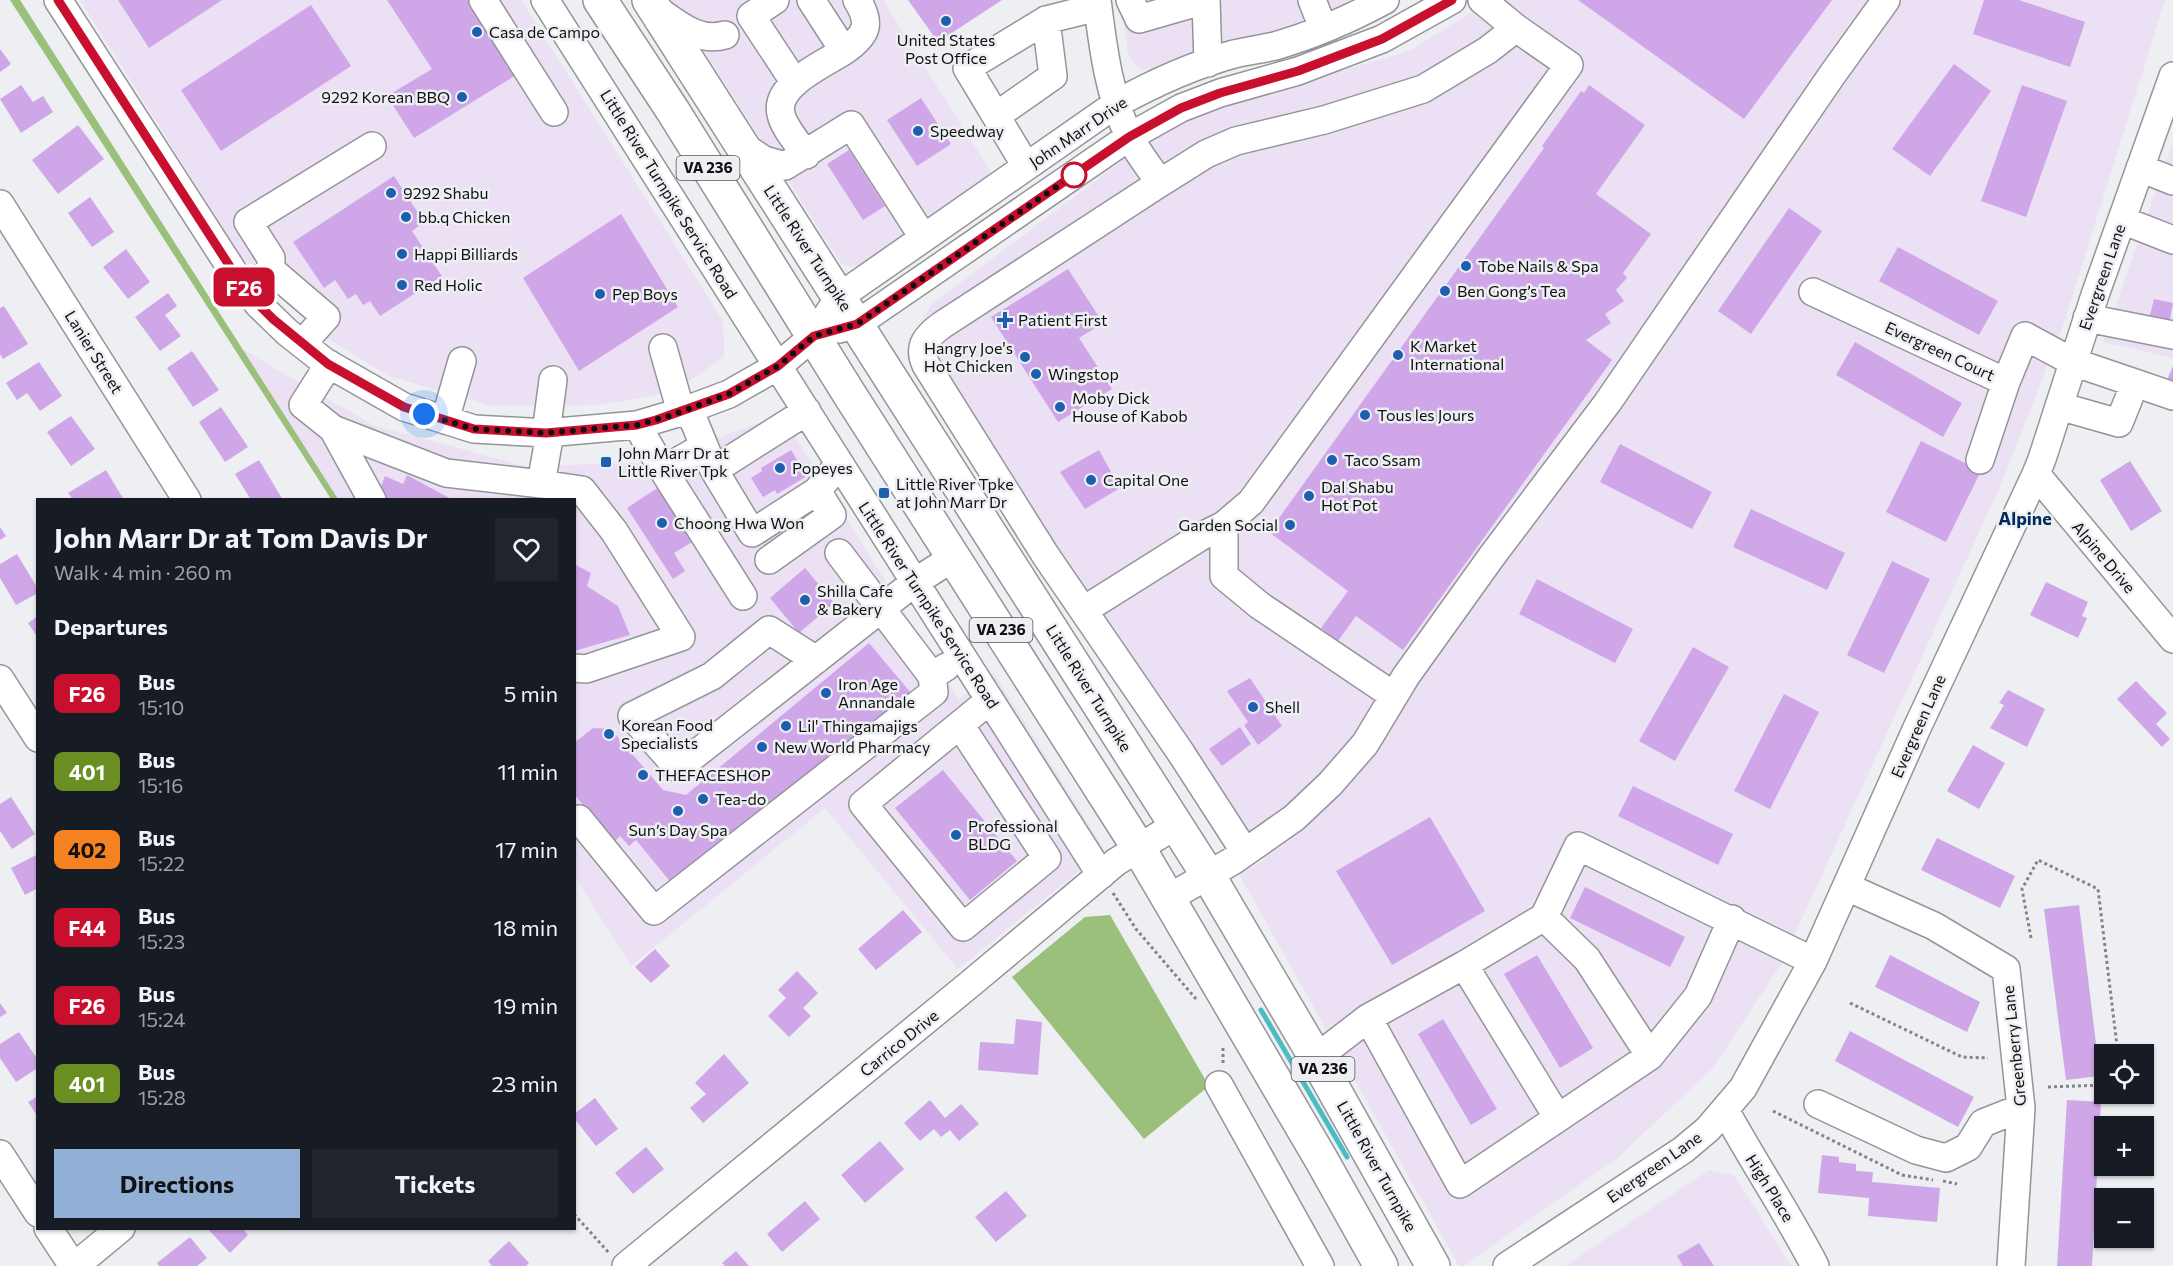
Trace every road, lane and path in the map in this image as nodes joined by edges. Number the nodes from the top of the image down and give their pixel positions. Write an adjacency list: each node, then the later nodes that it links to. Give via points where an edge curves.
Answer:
1 (58, 0): 46 (street, John Marr Drive)
2 (483, 0): 29 (street)
3 (545, 0): 58 (street, Little River Turnpike Service Road)
4 (600, 0): 52 (main road, VA 236)
5 (608, 0): 25 (main road, via 670,64)
6 (775, 0): 18 (street)
7 (811, 0): 23 (street)
8 (857, 0): 23 (street, via 866,16 866,26 859,40)
9 (1130, 0): 10 (street, via 1139,19)
10 (1205, 0): 24 (street)
11 (1312, 0): 20 (street)
12 (1385, 0): 20 (street, John Marr Drive)
13 (1452, 0): 31 (street, John Marr Drive, via 1382,39 1181,108)
14 (1482, 0): 21 (street)
15 (1886, 0): 95 (street, via 1608,402 1492,556)
16 (652, 4): 22 (street, via 697,35 712,38); 25 (main road, Little River Turnpike / VA 236)
17 (1097, 4): 19 (street); 28 (street, via 1104,59)
18 (751, 16): 22 (street); 27 (street)
19 (1046, 20): 30 (street, via 1053,76); 30 (street, via 967,68)
20 (1323, 28): 24 (street, John Marr Drive)
21 (1516, 28): 39 (street, via 1488,50 1423,88 1324,120 1236,141 1206,154); 79 (street, via 1569,65 1251,502)
22 (725, 34): 25 (street)
23 (844, 51): 27 (street)
24 (1208, 63): 28 (street, John Marr Drive)
25 (694, 68): 34 (main road, Little River Turnpike / VA 236)
26 (2173, 76): 32 (street, Evergreen Lane)
27 (795, 82): 35 (street, via 783,96 781,115)
28 (1116, 104): 31 (street); 36 (street, John Marr Drive)
29 (554, 112)
30 (996, 116): 36 (street)
31 (1129, 137): 39 (street); 50 (street, John Marr Drive)
32 (2162, 141): 37 (street, Evergreen Lane)
33 (372, 146): 45 (street, via 248,222 271,258)
34 (743, 146): 35 (street, via 780,166); 42 (main road, Little River Turnpike / VA 236)
35 (806, 155): 42 (street, via 790,188); 43 (street, via 851,125)
36 (1026, 166): 43 (street, John Marr Drive)
37 (2140, 168): 38 (street); 41 (street, Evergreen Lane)
38 (2173, 181)
39 (1160, 183): 81 (street, via 924,340 922,353 926,365)
40 (0, 204): 77 (street, Lanier Street)
41 (2122, 219): 44 (street); 49 (street, Evergreen Lane)
42 (801, 237): 48 (main road, Little River Turnpike / VA 236)
43 (923, 237): 48 (street, John Marr Drive)
44 (2173, 240)
45 (271, 270): 46 (street); 53 (street, via 326,317)
46 (247, 291): 53 (street, John Marr Drive)
47 (1813, 292): 60 (street, Evergreen Court)
48 (839, 297): 50 (main road, Little River Turnpike / VA 236); 52 (street, John Marr Drive)
49 (2087, 318): 51 (street); 56 (street, Evergreen Lane)
50 (857, 324): 52 (street, John Marr Drive); 84 (main road, Little River Turnpike / VA 236)
51 (2173, 335)
52 (814, 336): 58 (street, John Marr Drive); 82 (main road, VA 236)
53 (302, 344): 57 (street, John Marr Drive)
54 (663, 348): 64 (street)
55 (462, 362): 66 (street)
56 (2073, 362): 60 (street, Evergreen Court, via 2025,336); 61 (street); 63 (street, Evergreen Lane)
57 (328, 364): 66 (street, John Marr Drive, via 404,407); 68 (street, via 303,405)
58 (778, 366): 64 (street, John Marr Drive, via 729,394); 65 (street, Little River Turnpike Service Road)
59 (553, 380): 69 (street)
60 (2007, 382): 71 (street)
61 (2135, 383): 62 (street); 63 (street, via 2115,434)
62 (2173, 396)
63 (2059, 406): 74 (street, Evergreen Lane)
64 (685, 411): 67 (street, John Marr Drive); 70 (street)
65 (807, 411): 70 (street); 72 (street, Little River Turnpike Service Road)
66 (445, 420): 69 (street, John Marr Drive, via 474,429)
67 (637, 425): 69 (street, John Marr Drive); 73 (street)
68 (333, 429): 75 (street, via 446,473); 78 (street)
69 (548, 433): 75 (street)
70 (708, 459): 73 (street); 76 (street, via 752,534)
71 (1980, 460)
72 (839, 464): 76 (street); 85 (street, Little River Turnpike Service Road)
73 (663, 470): 86 (street)
74 (2036, 474): 89 (street, Alpine Drive); 107 (street, Evergreen Lane, via 1930,698)
75 (541, 484): 92 (street, via 582,489 614,531 681,638)
76 (817, 491): 83 (street, via 832,515)
77 (186, 498)
78 (371, 498)
79 (1224, 525): 88 (street); 95 (street, via 1224,576 1259,605)
80 (839, 553): 87 (street)
81 (1046, 556): 84 (street); 88 (street)
82 (954, 557): 85 (street); 103 (main road, VA 236)
83 (769, 560)
84 (1016, 574): 100 (main road, Little River Turnpike / VA 236)
85 (915, 582): 87 (street); 90 (street, Little River Turnpike Service Road)
86 (743, 596)
87 (882, 609): 91 (street); 93 (street)
88 (1084, 610): 98 (street)
89 (2173, 639)
90 (963, 657): 93 (street); 96 (street, Little River Turnpike Service Road)
91 (816, 660): 91 (street, via 769,630 712,676 632,716 678,768)
92 (576, 669)
93 (932, 676): 101 (street, via 934,692 654,911)
94 (0, 679): 99 (street)
95 (1394, 696): 104 (street, via 1365,744 1330,784 1294,818)
96 (990, 700): 97 (street); 105 (street, Little River Turnpike Service Road)
97 (960, 725): 97 (street, via 863,804 963,927 1047,858)
98 (1168, 734): 100 (street); 104 (street)
99 (36, 735)
100 (1133, 758): 102 (main road, Little River Turnpike / VA 236)
101 (579, 819)
102 (1176, 825): 103 (street, Carrico Drive); 106 (main road, Little River Turnpike / VA 236)
103 (1138, 847): 105 (street, Carrico Drive); 108 (main road, VA 236)
104 (1245, 852): 106 (street)
105 (1101, 874): 115 (path, via 1136,929); 135 (street, Carrico Drive)
106 (1208, 875): 108 (street); 119 (main road, Little River Turnpike / VA 236)
107 (1847, 887): 112 (street, Evergreen Lane); 125 (street, Greenberry Lane, via 1934,926 2006,969)
108 (1169, 898): 138 (main road, VA 236)
109 (1544, 917): 110 (street, via 1578,846); 113 (street); 118 (street, via 1587,959)
110 (1732, 919): 112 (street); 118 (street, via 1698,996)
111 (2031, 938): 117 (path, via 2022,890 2038,860 2098,889)
112 (1813, 961): 126 (street, Evergreen Lane, via 1760,1060)
113 (1464, 965): 116 (street); 128 (street)
114 (1850, 1004): 120 (path, via 1962,1057)
115 (1202, 1007)
116 (1368, 1018): 119 (street); 128 (street, via 1460,1184)
117 (2117, 1044)
118 (1650, 1056): 128 (street)
119 (1316, 1058): 139 (main road, Little River Turnpike / VA 236)
120 (1988, 1058)
121 (1219, 1085): 137 (street)
122 (2094, 1085): 123 (path)
123 (2048, 1087)
124 (1818, 1104): 125 (street, via 1916,1150 1946,1158 1968,1147 1983,1123)
125 (2021, 1108): 142 (street, Greenberry Lane)
126 (1725, 1110): 140 (street, Evergreen Lane, via 1683,1150); 141 (street, High Place)
127 (1773, 1111): 130 (path, via 1902,1175)
128 (1558, 1118)
129 (0, 1154): 131 (street)
130 (1957, 1184)
131 (36, 1210)
132 (576, 1216): 135 (path)
133 (49, 1230): 136 (street)
134 (119, 1230): 136 (street)
135 (620, 1262)
136 (74, 1266)
137 (1320, 1266)
138 (1381, 1266)
139 (1433, 1266)
140 (1508, 1266)
141 (1815, 1266)
142 (2011, 1266)

